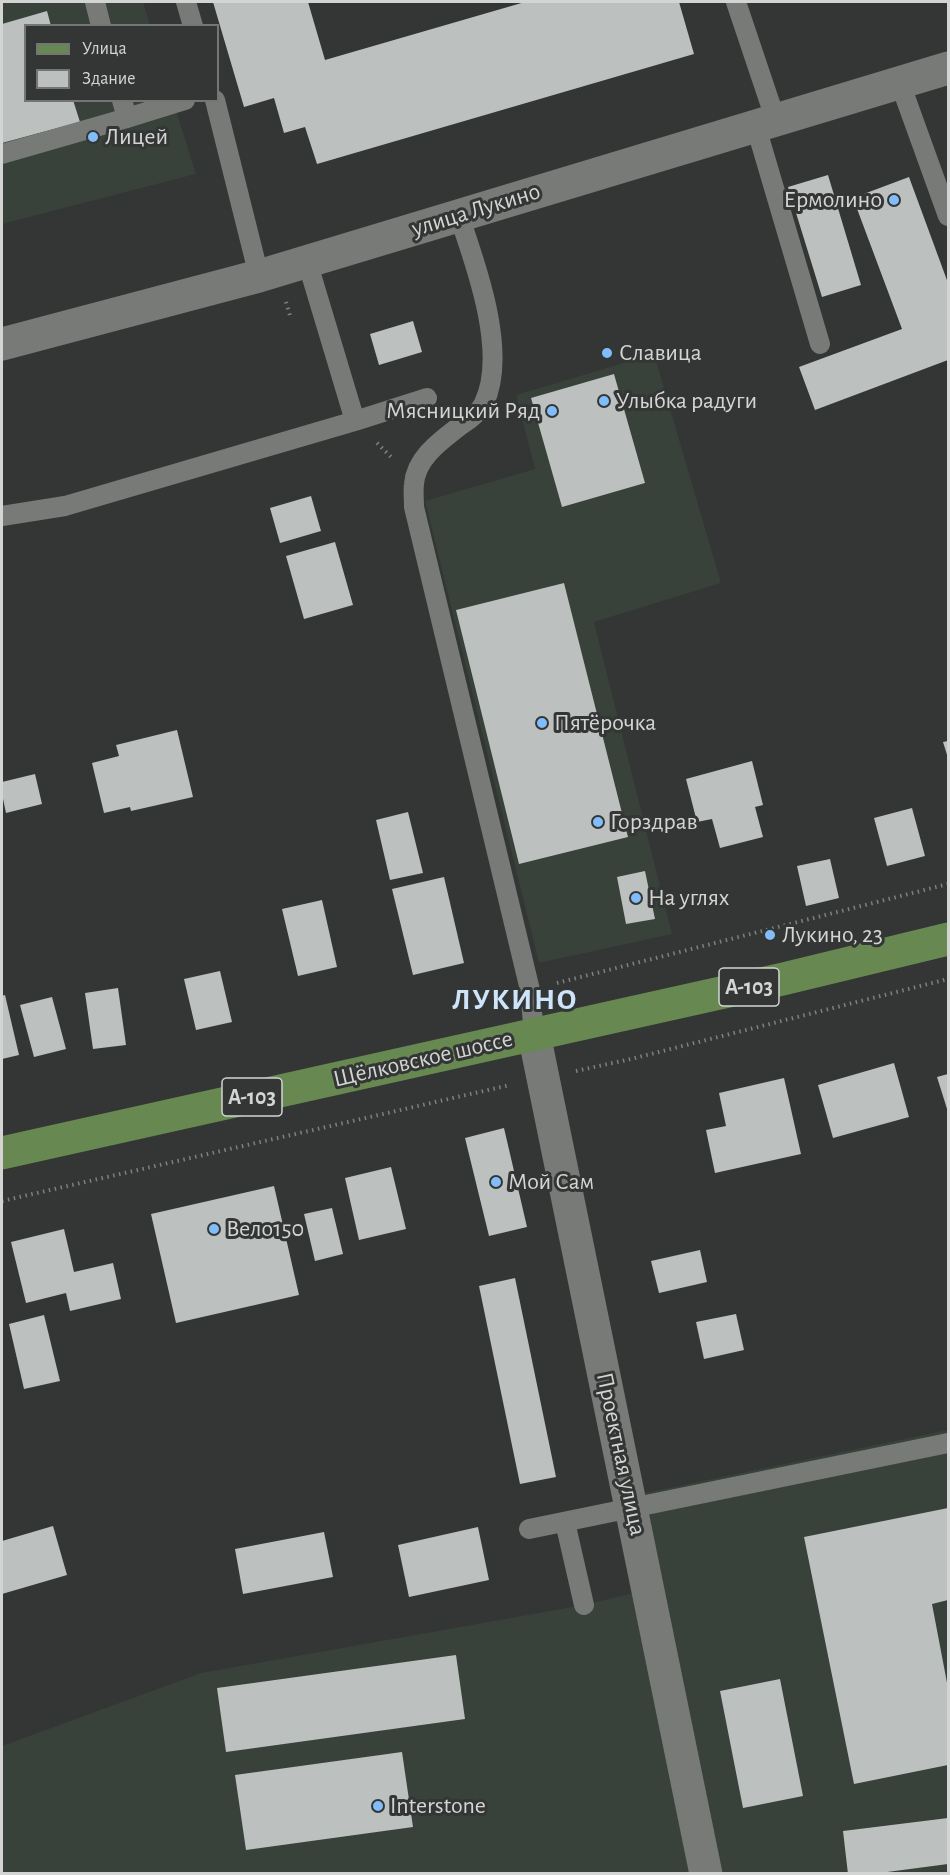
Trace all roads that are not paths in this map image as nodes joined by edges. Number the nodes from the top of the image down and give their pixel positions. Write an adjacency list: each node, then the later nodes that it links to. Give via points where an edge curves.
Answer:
1 (95, 2): 4 (lane)
2 (186, 2): 5 (lane)
3 (736, 2): 11 (lane)
4 (100, 24)
5 (192, 24)
6 (948, 68): 7 (street, улица Лукино)
7 (900, 82): 11 (street, улица Лукино); 14 (lane)
8 (172, 102): 10 (lane)
9 (216, 102): 16 (lane)
10 (125, 109): 12 (lane)
11 (766, 124): 13 (street, улица Лукино); 18 (lane)
12 (2, 154)
13 (459, 216): 15 (street, улица Лукино); 23 (lane, via 491,333 490,388 483,406 423,458 414,482 414,507 530,990)
14 (948, 216)
15 (307, 261): 16 (street, улица Лукино); 20 (lane)
16 (259, 276): 17 (street, улица Лукино)
17 (2, 344)
18 (820, 344)
19 (427, 398): 20 (lane)
20 (355, 422): 21 (lane, via 65,506)
21 (2, 516)
22 (948, 939): 23 (main road, Щёлковское шоссе / А-103)
23 (534, 1034): 24 (main road, Щёлковское шоссе / А-103); 26 (street, Проектная улица)
24 (2, 1153)
25 (948, 1443): 26 (lane)
26 (633, 1508): 27 (lane); 30 (street, Проектная улица)
27 (565, 1522): 28 (lane); 29 (lane)
28 (529, 1529)
29 (584, 1605)
30 (706, 1874)

